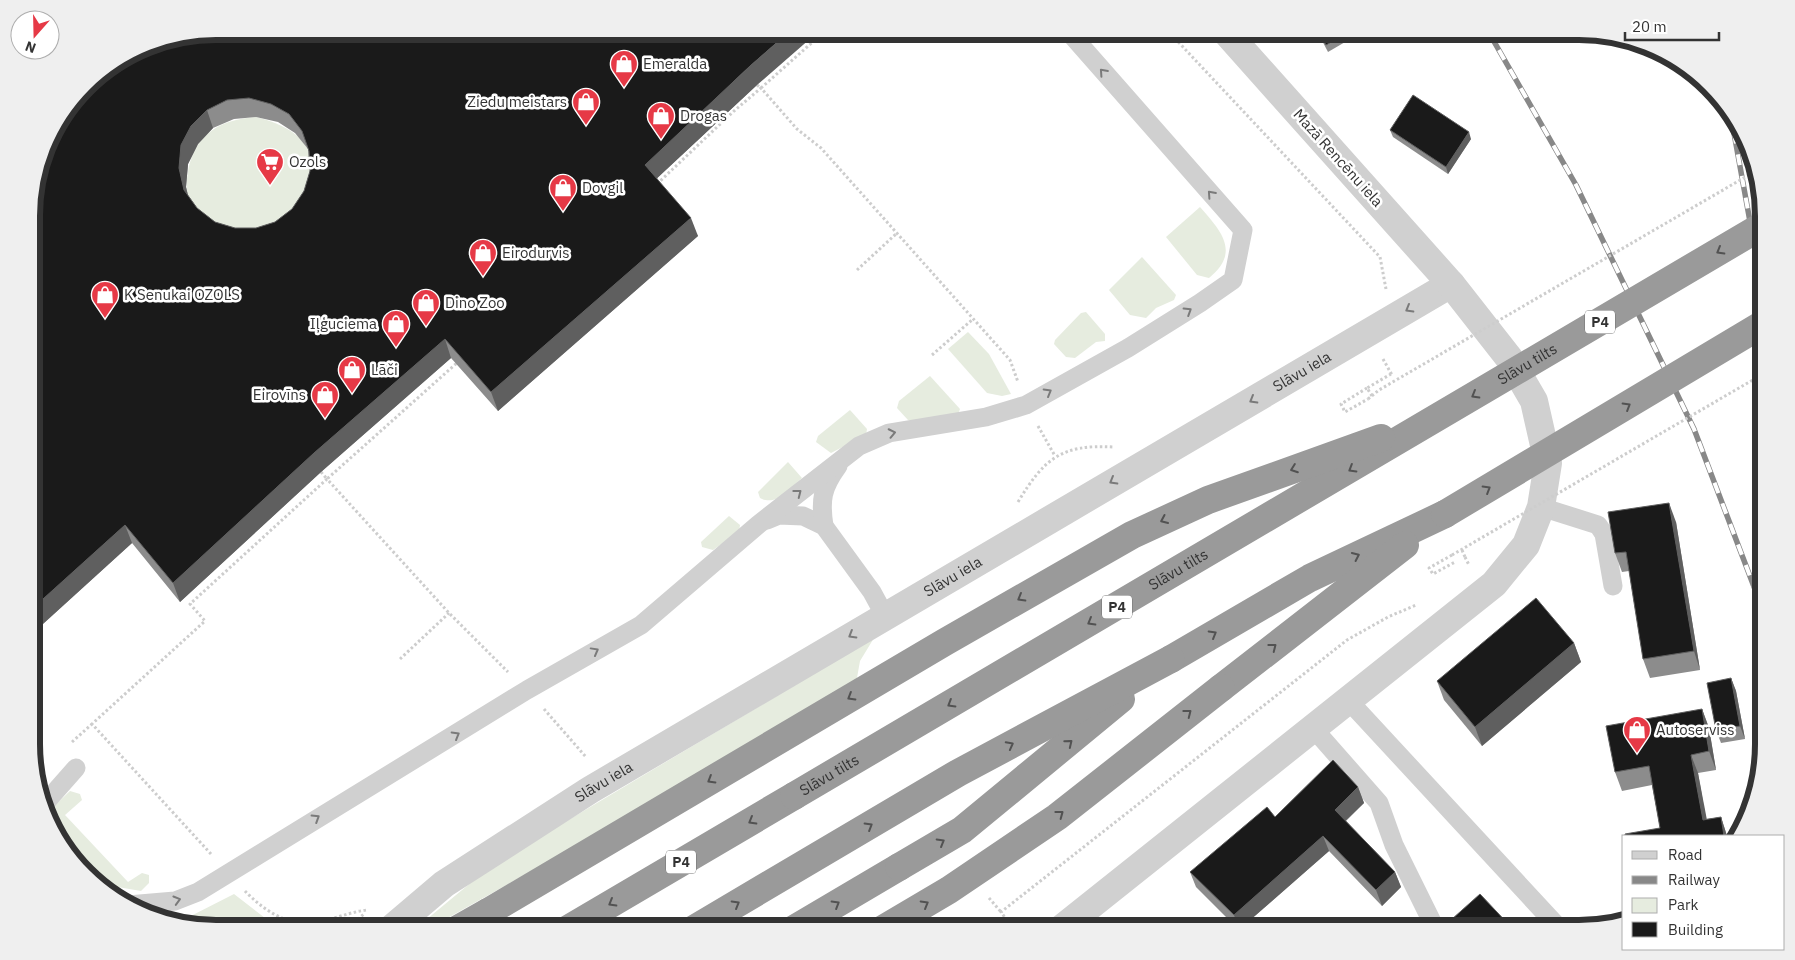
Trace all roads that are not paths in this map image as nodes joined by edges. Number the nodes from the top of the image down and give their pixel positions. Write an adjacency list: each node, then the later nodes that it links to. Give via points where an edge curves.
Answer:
1 (1076, 40): 7 (lane, one-way to 1, via 889,433 986,417 1026,405 1128,348 1233,280 1243,230)
2 (1233, 40): 4 (street, Mazā Rencēnu iela)
3 (1755, 230): 6 (highway, Slāvu tilts / P4, one-way to 6, bridge)
4 (1451, 284): 8 (street, via 1509,358 1534,401 1548,463); 13 (street, Slāvu iela, one-way to 13)
5 (1755, 329): 9 (highway, one-way to 5, bridge)
6 (1438, 417): 21 (highway, one-way to 21, bridge, via 1208,500 1132,534); 22 (highway, Slāvu tilts / P4, one-way to 22, bridge, via 1280,513)
7 (847, 453): 10 (lane, one-way to 7); 11 (lane, via 828,480 821,503)
8 (1542, 507): 12 (lane, via 1598,525 1604,534); 15 (street, via 1526,545 1494,584)
9 (1445, 514): 14 (highway, one-way to 9, via 1310,578); 25 (highway, one-way to 9, bridge, via 1057,817)
10 (760, 524): 11 (lane, via 779,515 803,516); 19 (lane, one-way to 10, via 175,902 198,892 527,690 641,625)
11 (824, 526): 13 (lane)
12 (1613, 586)
13 (886, 616): 20 (street, Slāvu iela, one-way to 20, via 582,795 444,884)
14 (1171, 659): 23 (highway, one-way to 14, bridge, via 958,773); 24 (highway, one-way to 14, bridge, via 962,830)
15 (1348, 700): 16 (street); 28 (lane)
16 (1313, 728): 26 (street); 27 (lane, via 1379,803 1394,845)
17 (76, 768): 18 (lane)
18 (48, 796)
19 (143, 904)
20 (402, 920)
21 (474, 920)
22 (583, 920)
23 (709, 920)
24 (809, 920)
25 (898, 920)
26 (1076, 920)
27 (1431, 920)
28 (1553, 920)

